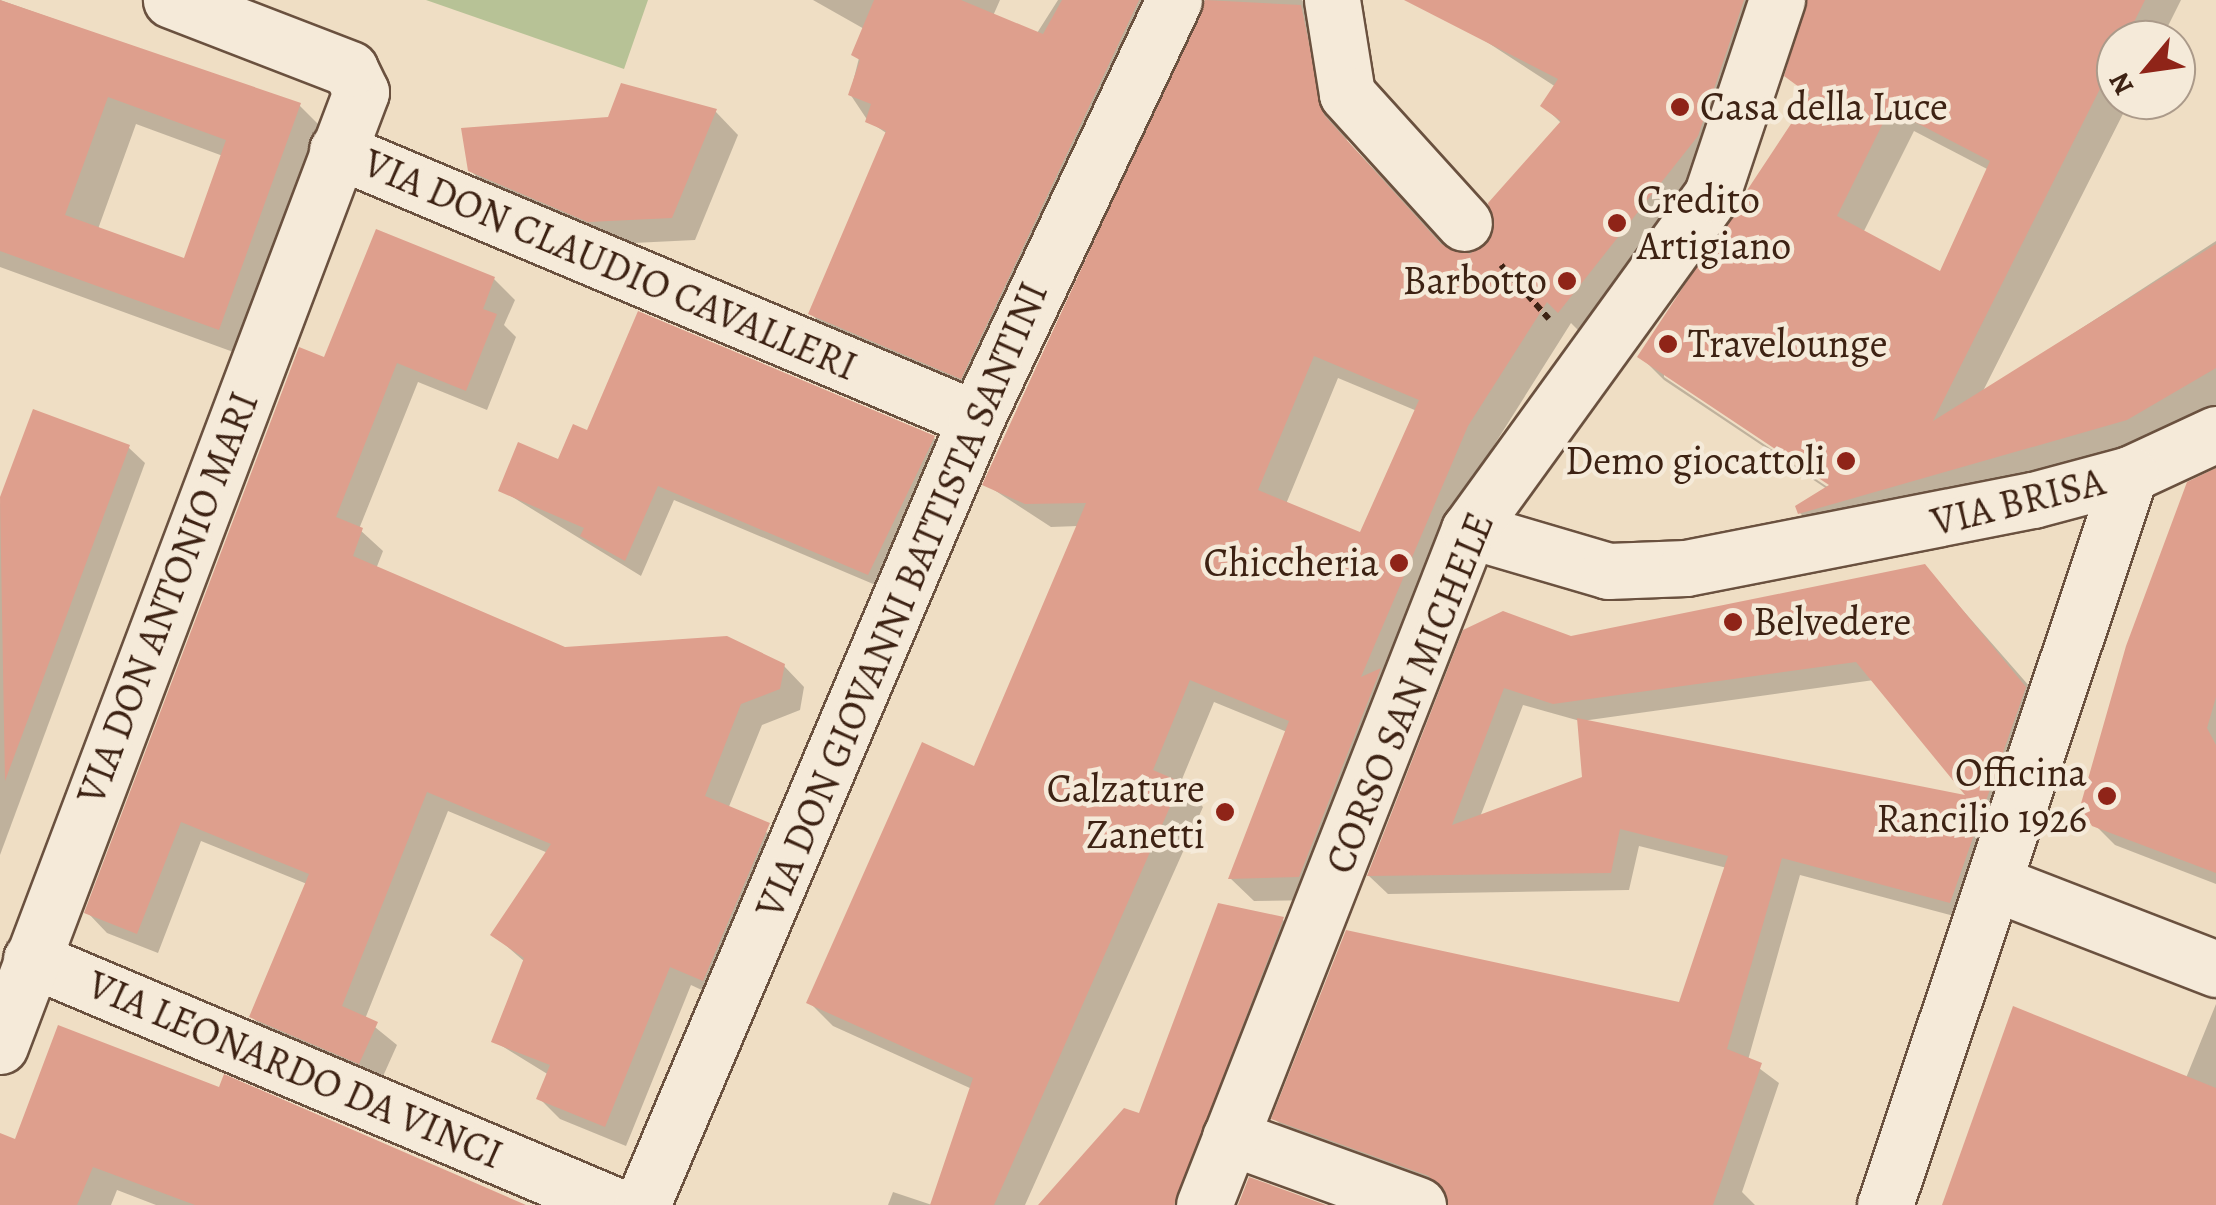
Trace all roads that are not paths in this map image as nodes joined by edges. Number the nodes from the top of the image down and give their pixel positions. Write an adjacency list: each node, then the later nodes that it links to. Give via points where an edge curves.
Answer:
1 (171, 0): 5 (street, VIA DON CLAUDIO CAVALLERI, via 350,70 362,92)
2 (1174, 0): 7 (street, VIA DON GIOVANNI BATTISTA SANTINI)
3 (1332, 0): 6 (street, via 1347,94)
4 (1777, 0): 10 (street, CORSO SAN MICHELE, via 1712,194)
5 (337, 150): 7 (street, VIA DON CLAUDIO CAVALLERI); 12 (street, VIA DON ANTONIO MARI)
6 (1464, 223)
7 (976, 419): 17 (street, VIA DON GIOVANNI BATTISTA SANTINI)
8 (2216, 434): 9 (street, VIA BRISA)
9 (2130, 474): 10 (street, VIA BRISA, via 1814,548 1608,570); 11 (street)
10 (1469, 530): 15 (street, CORSO SAN MICHELE)
11 (1997, 884): 13 (street); 20 (street)
12 (32, 959): 14 (street, VIA DON ANTONIO MARI); 16 (street, VIA LEONARDO DA VINCI)
13 (2216, 969)
14 (0, 1046)
15 (1230, 1137): 18 (street, CORSO SAN MICHELE); 19 (street)
16 (614, 1205)
17 (642, 1205)
18 (1204, 1205)
19 (1418, 1205)
20 (1885, 1205)

